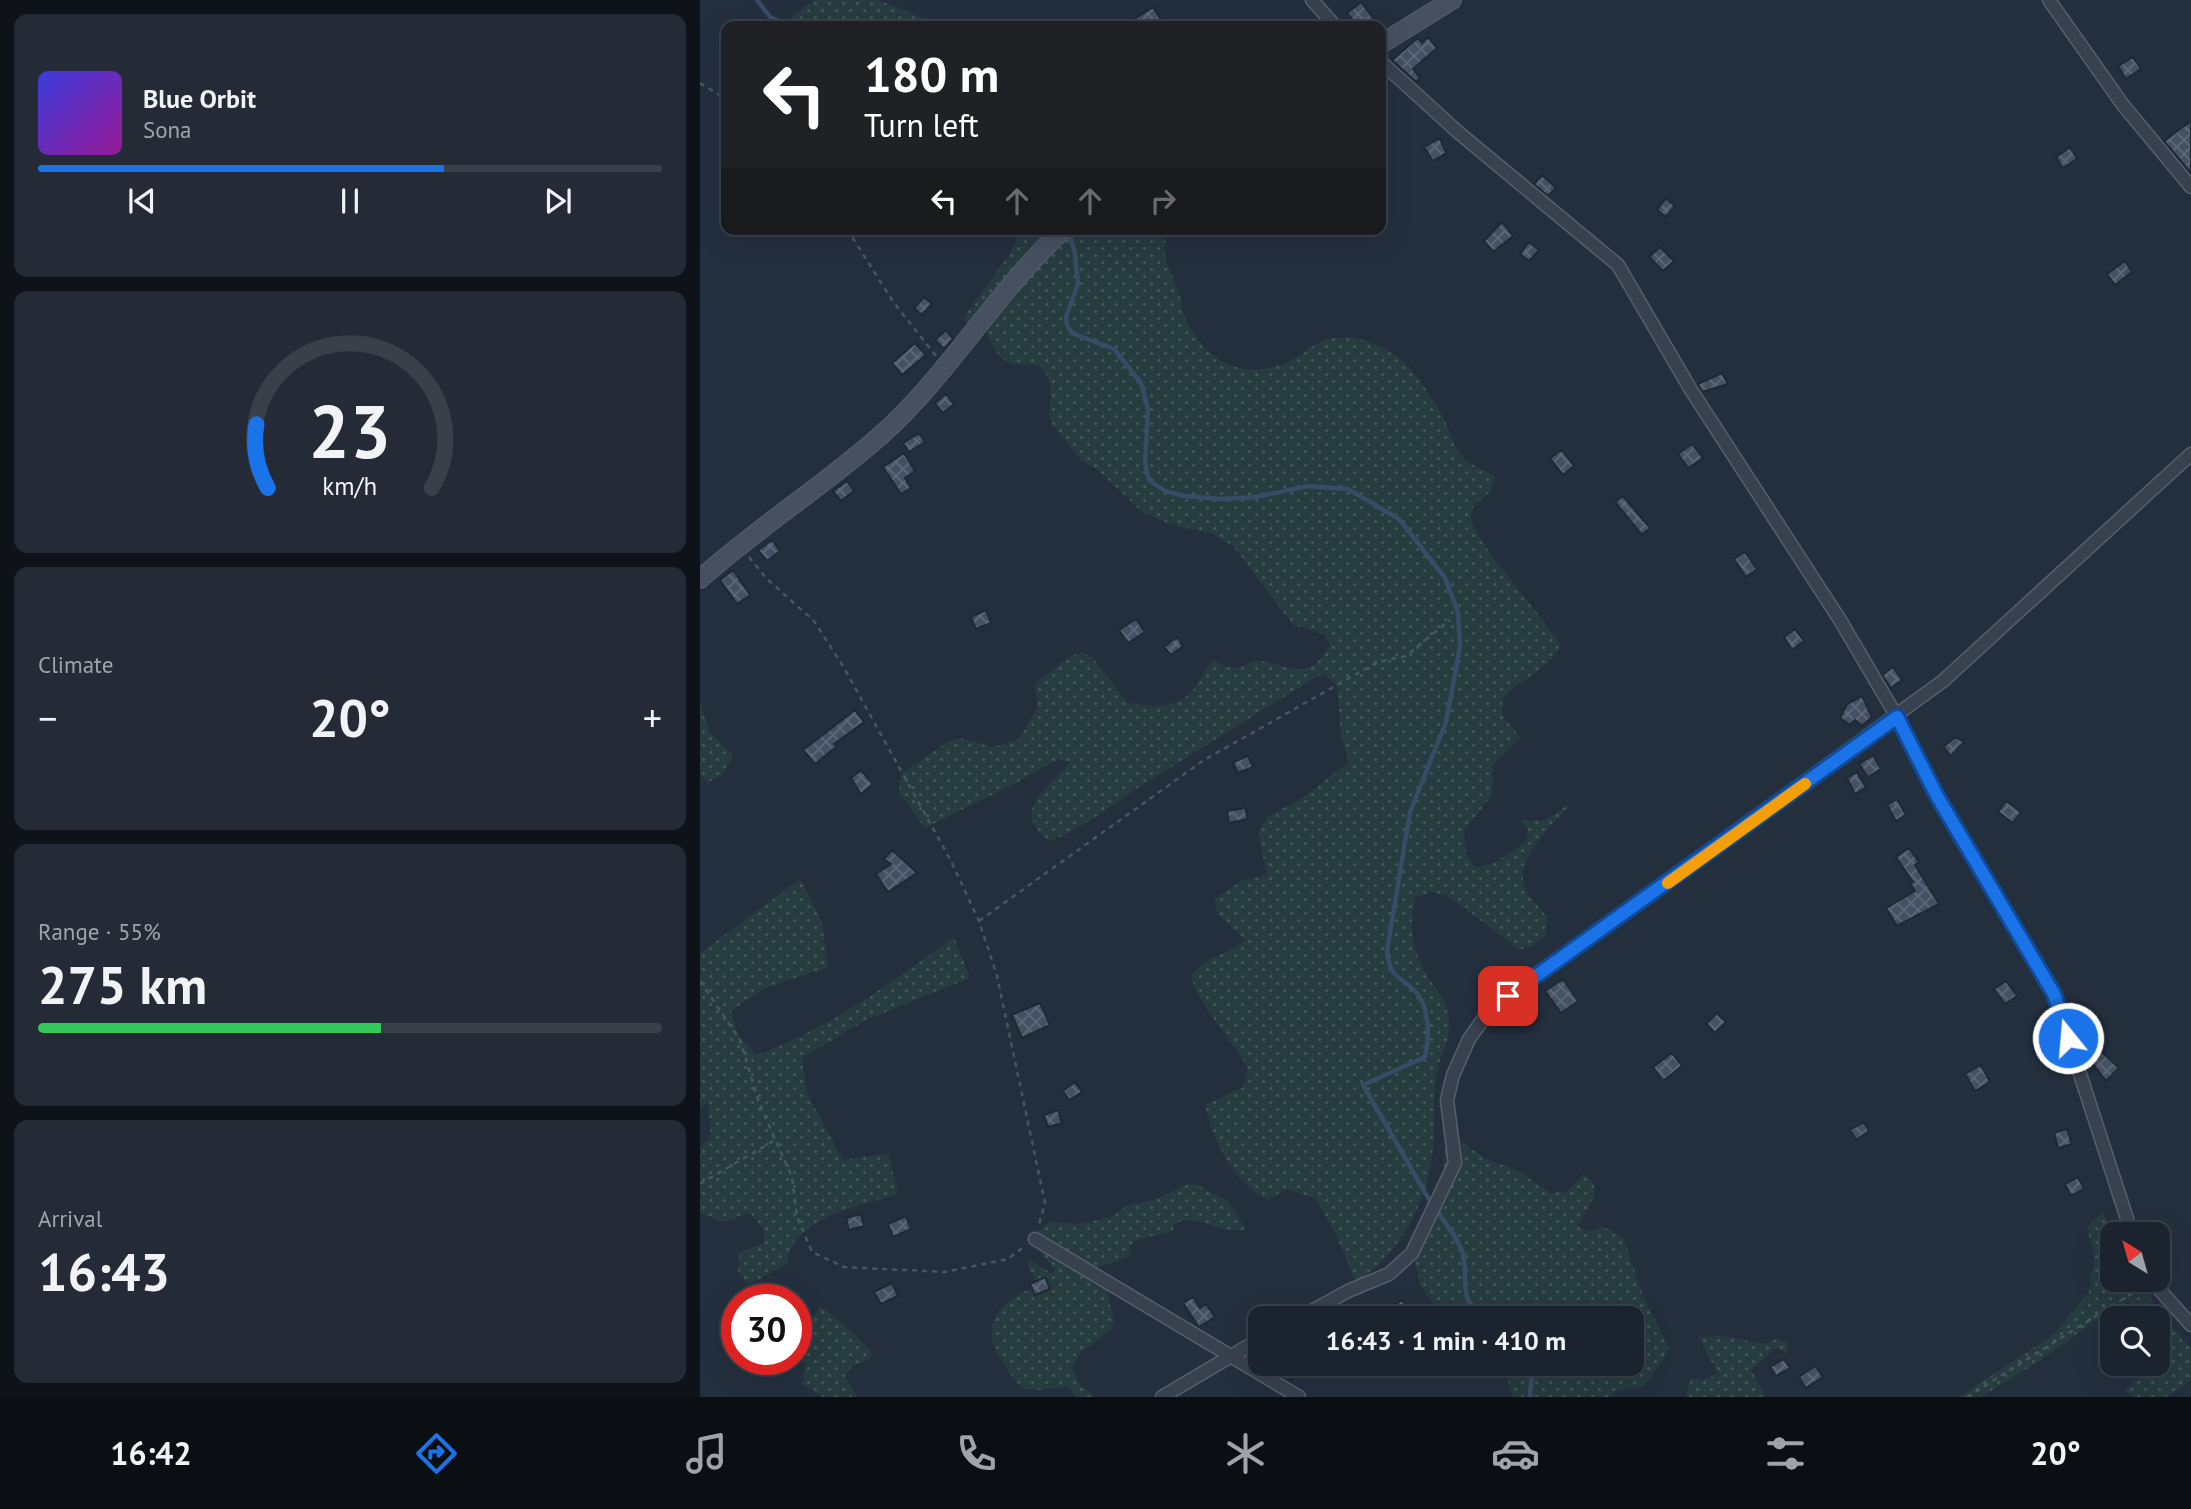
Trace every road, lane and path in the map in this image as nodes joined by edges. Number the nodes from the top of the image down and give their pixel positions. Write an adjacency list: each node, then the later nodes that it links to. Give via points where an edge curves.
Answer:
1 (1312, 0): 4 (street)
2 (1452, 0): 5 (street)
3 (2049, 0): 9 (street, via 2123,105)
4 (1331, 21)
5 (1386, 41)
6 (1386, 67): 17 (street, via 1618,265)
7 (700, 83): 8 (path)
8 (721, 96)
9 (2191, 187)
10 (851, 235): 12 (path, via 894,303)
11 (1060, 235): 12 (street)
12 (945, 366): 14 (street, via 880,436)
13 (2191, 454): 17 (street, via 1943,681)
14 (739, 544): 15 (street); 18 (path, via 766,578 814,621 843,666 951,861)
15 (700, 579)
16 (1450, 621): 18 (path, via 1406,656 1378,662 1204,760)
17 (1897, 717): 22 (street, via 1937,796 2054,994); 26 (street, via 1489,1011 1469,1039 1453,1075 1447,1100 1455,1163 1412,1253 1389,1274)
18 (979, 921): 23 (path, via 997,976 1045,1203)
19 (700, 981): 20 (path, via 740,1040)
20 (775, 1140): 21 (path); 23 (path, via 792,1177 797,1217 806,1241 813,1252 844,1267 945,1272 978,1268 1008,1259)
21 (700, 1184)
22 (2128, 1222)
23 (1035, 1239): 29 (street)
24 (2131, 1292): 32 (path)
25 (2161, 1292): 27 (street)
26 (1320, 1306)
27 (2191, 1325)
28 (1248, 1345): 29 (street)
29 (1230, 1355): 30 (street); 31 (street)
30 (1162, 1397)
31 (1299, 1397)
32 (1967, 1397)

